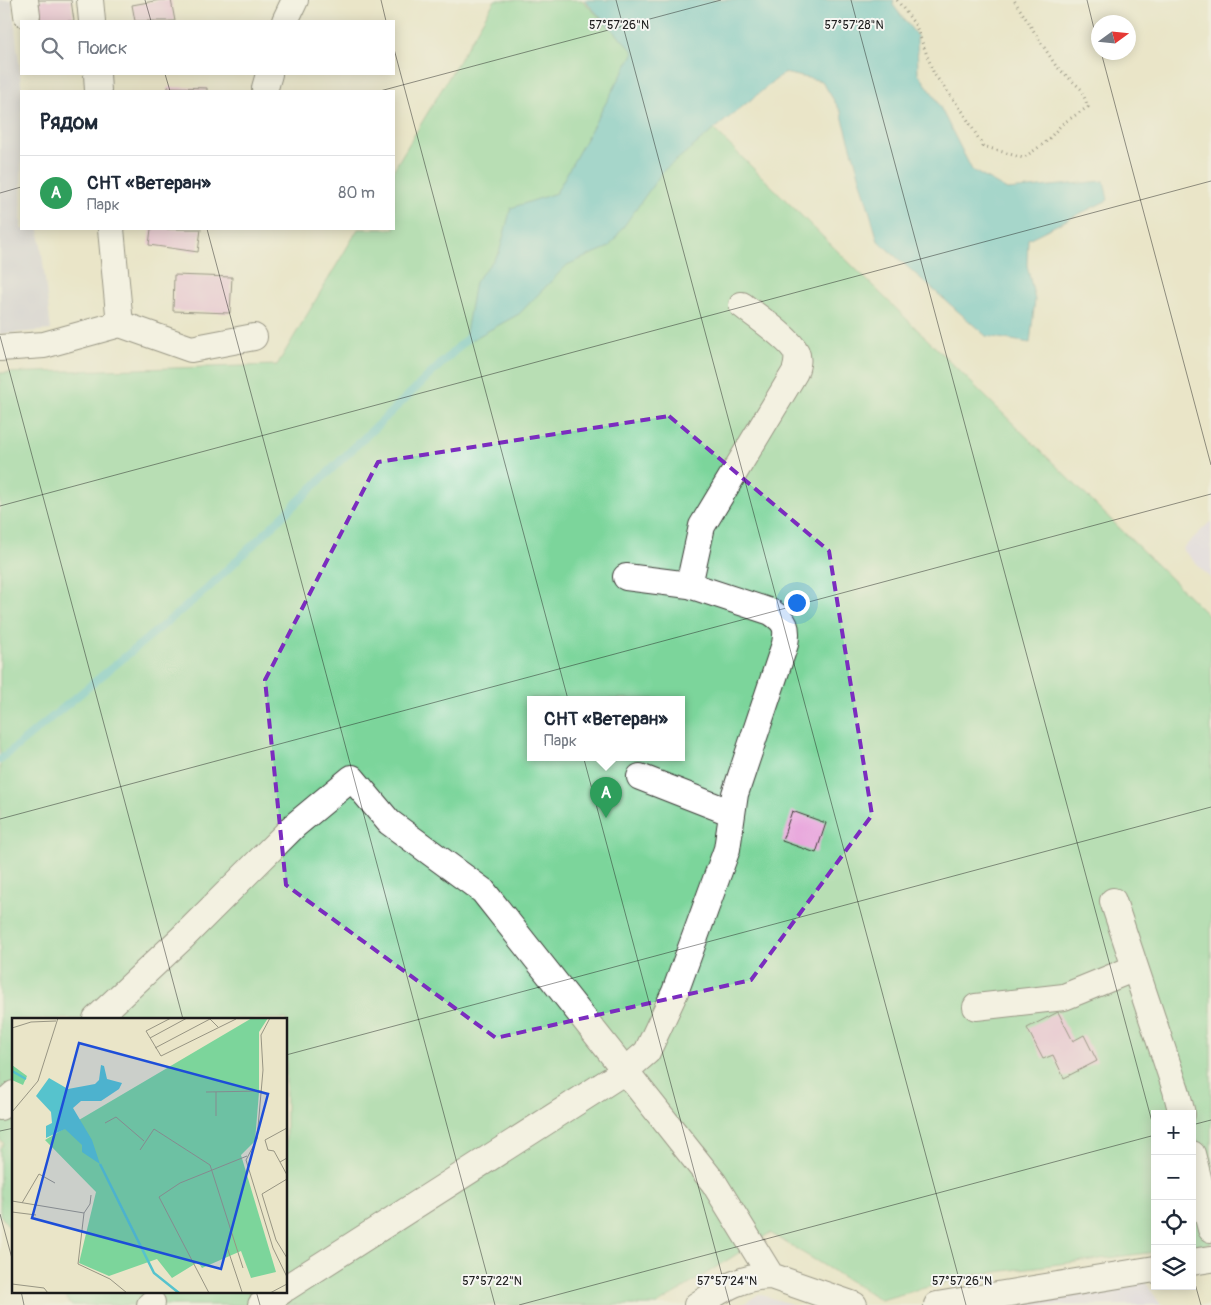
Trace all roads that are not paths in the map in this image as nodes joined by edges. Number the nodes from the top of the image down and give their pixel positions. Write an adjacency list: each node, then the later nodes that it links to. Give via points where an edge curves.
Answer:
1 (90, 0): 3 (street)
2 (295, 0): 4 (street)
3 (92, 20)
4 (285, 20)
5 (97, 75): 6 (street)
6 (98, 90)
7 (111, 230): 9 (street)
8 (742, 305): 13 (street, via 789,344 796,352 798,362 702,526)
9 (120, 324): 10 (street, via 191,349); 11 (street, via 44,344)
10 (254, 338)
11 (0, 348)
12 (626, 577): 13 (street)
13 (689, 585): 15 (street, via 771,612 783,620 787,632 735,794)
14 (640, 777): 15 (street)
15 (732, 813): 20 (street, via 727,850 675,992 648,1052)
16 (1113, 901): 17 (street)
17 (1135, 968): 18 (street, via 1064,997); 23 (street)
18 (976, 1007)
19 (97, 1018): 20 (street, via 294,826 352,778 389,822 483,890)
20 (625, 1071): 29 (street, via 714,1183); 30 (street)
21 (12, 1096): 22 (street)
22 (0, 1107)
23 (1181, 1110)
24 (1192, 1155): 25 (street)
25 (1211, 1228)
26 (1211, 1259): 27 (street)
27 (1196, 1261)
28 (1151, 1270): 35 (street)
29 (771, 1276): 33 (street, via 744,1279); 34 (street)
30 (288, 1287)
31 (280, 1292): 32 (street)
32 (261, 1305)
33 (697, 1305)
34 (854, 1305)
35 (936, 1305)

